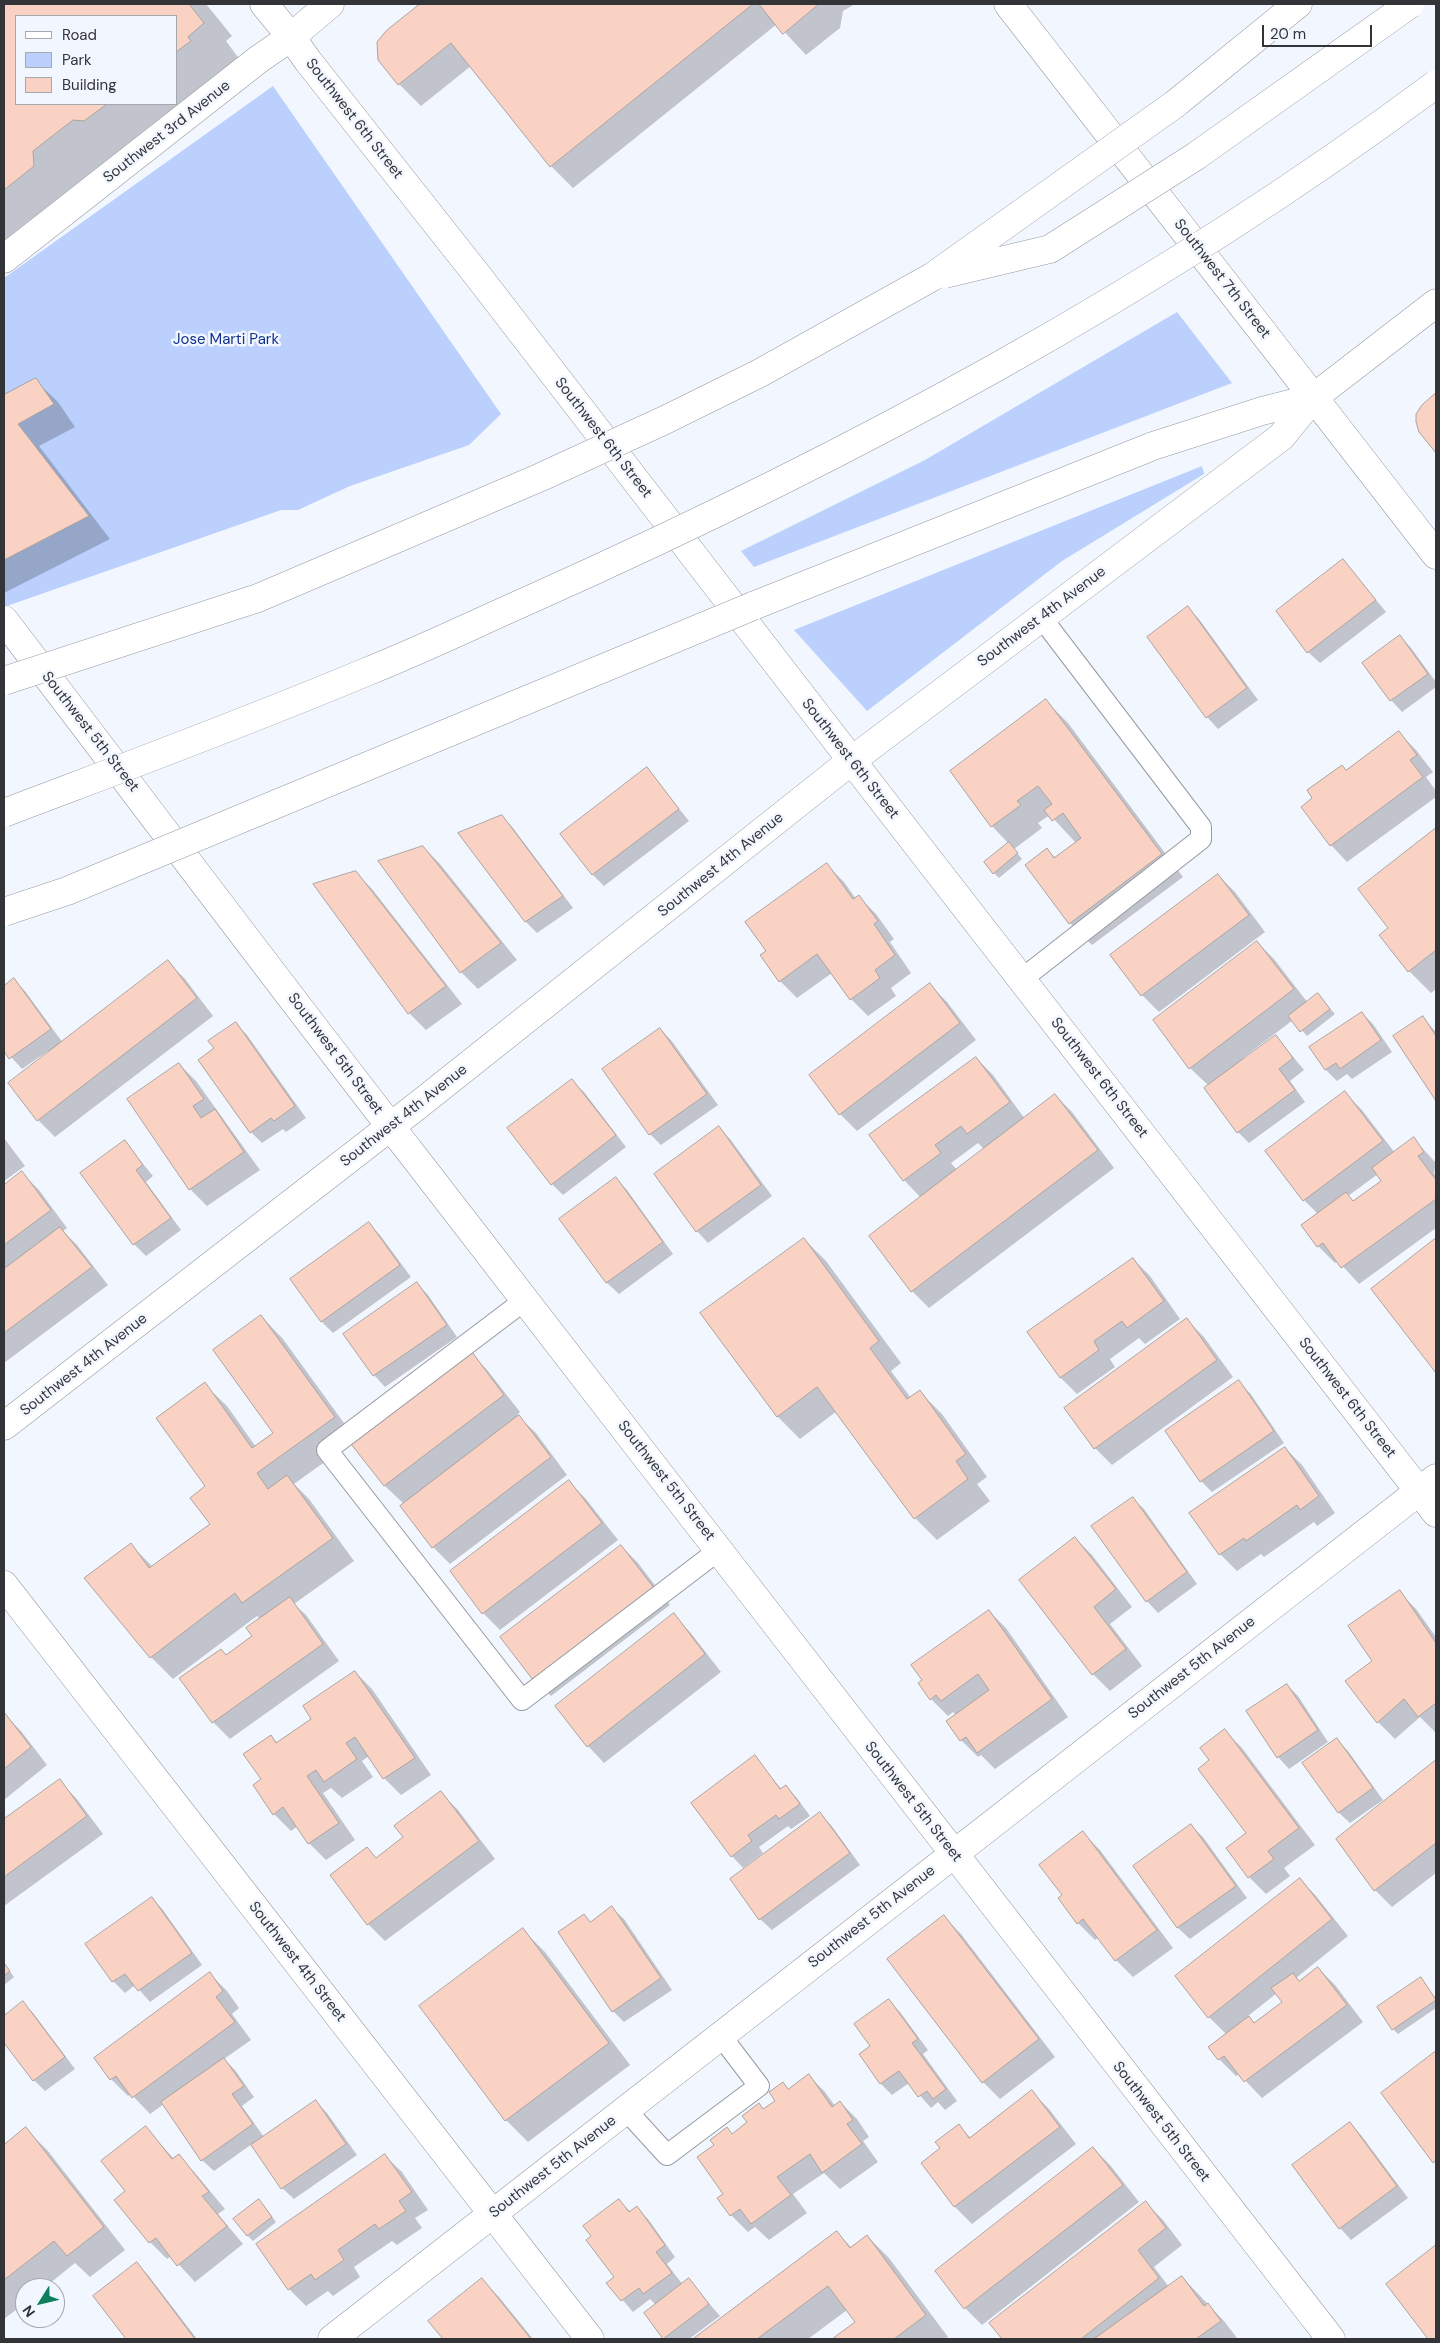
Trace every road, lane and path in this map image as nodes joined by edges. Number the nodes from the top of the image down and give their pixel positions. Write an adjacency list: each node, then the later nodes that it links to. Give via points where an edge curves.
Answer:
1 (264, 4): 6 (main road, Southwest 6th Street)
2 (330, 4): 6 (main road, Southwest 3rd Avenue)
3 (1008, 4): 11 (main road, Southwest 7th Street)
4 (1298, 4): 9 (main road, bridge, via 1175,104)
5 (1410, 4): 9 (main road, bridge, via 1196,156 1050,249)
6 (291, 37): 8 (main road, Southwest 3rd Avenue); 16 (main road, Southwest 6th Street)
7 (1436, 84): 17 (main road, bridge, via 1356,144 1083,318 940,399 793,476 620,559 370,671)
8 (4, 259)
9 (932, 277): 15 (main road, bridge, via 760,373 541,478 258,598)
10 (1436, 303): 11 (main road, Southwest 4th Avenue)
11 (1313, 398): 12 (main road, Southwest 7th Street); 13 (main road, Southwest 4th Avenue, via 1281,437); 18 (main road, bridge, via 1253,413 1154,446 882,554 67,891)
12 (1436, 555)
13 (1042, 617): 16 (main road, Southwest 4th Avenue); 19 (lane, via 1202,827 1202,834 1200,840)
14 (4, 620): 20 (main road, Southwest 5th Street)
15 (4, 681)
16 (851, 761): 19 (main road, Southwest 6th Street); 20 (main road, Southwest 4th Avenue)
17 (4, 813)
18 (4, 912)
19 (1022, 979): 23 (main road, Southwest 6th Street)
20 (391, 1127): 21 (main road, Southwest 5th Street); 22 (main road, Southwest 4th Avenue)
21 (525, 1300): 25 (main road, Southwest 5th Street); 25 (lane, via 328,1450 522,1700)
22 (4, 1426)
23 (1428, 1485): 24 (main road, Southwest 6th Street); 27 (main road, Southwest 5th Avenue)
24 (1436, 1513)
25 (719, 1550): 27 (main road, Southwest 5th Street)
26 (4, 1585): 30 (main road, Southwest 4th Street)
27 (953, 1854): 28 (main road, Southwest 5th Avenue); 33 (main road, Southwest 5th Street)
28 (721, 2036): 29 (main road, Southwest 5th Avenue); 29 (lane, via 759,2086 667,2155)
29 (626, 2110): 30 (main road, Southwest 5th Avenue)
30 (493, 2214): 31 (main road, Southwest 5th Avenue); 32 (main road, Southwest 4th Street)
31 (332, 2339)
32 (590, 2339)
33 (1332, 2339)

